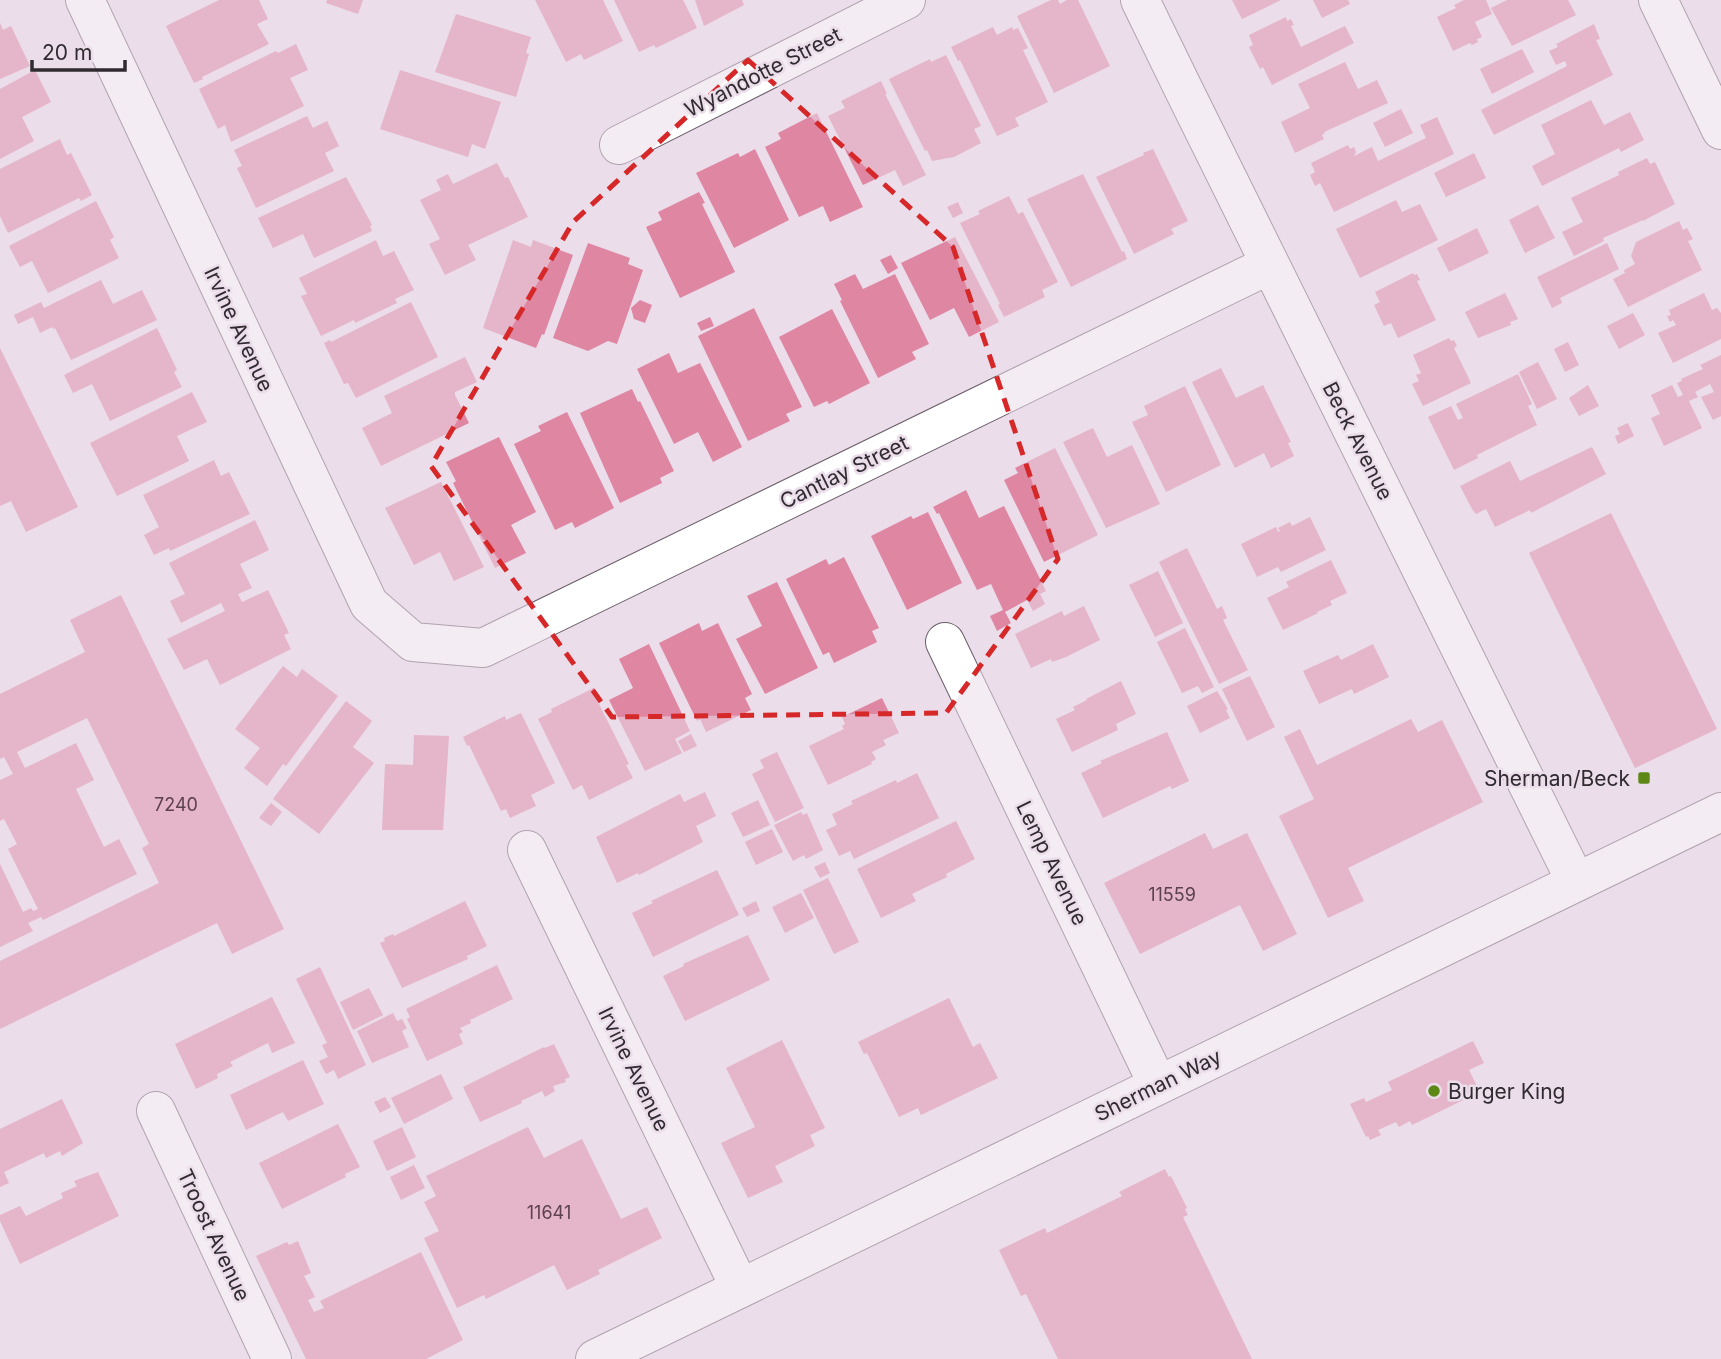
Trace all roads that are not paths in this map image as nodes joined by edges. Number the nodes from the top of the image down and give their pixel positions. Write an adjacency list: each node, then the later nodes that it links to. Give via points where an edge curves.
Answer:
1 (85, 0): 8 (street, Irvine Avenue, via 369,604)
2 (906, 0): 6 (street, Wyandotte Street)
3 (1140, 0): 7 (street, Beck Avenue)
4 (1658, 0): 5 (street)
5 (1721, 130)
6 (619, 145)
7 (1269, 265): 8 (street, Cantlay Street, via 483,648); 12 (street, Beck Avenue)
8 (413, 642)
9 (945, 642): 13 (street, Lemp Avenue)
10 (1721, 812): 12 (street, Sherman Way)
11 (527, 850): 15 (street, Irvine Avenue)
12 (1576, 882): 13 (street, Sherman Way)
13 (1158, 1085): 15 (street, Sherman Way)
14 (156, 1111): 16 (street, Troost Avenue)
15 (740, 1288): 17 (street, Sherman Way)
16 (272, 1359)
17 (595, 1359)

